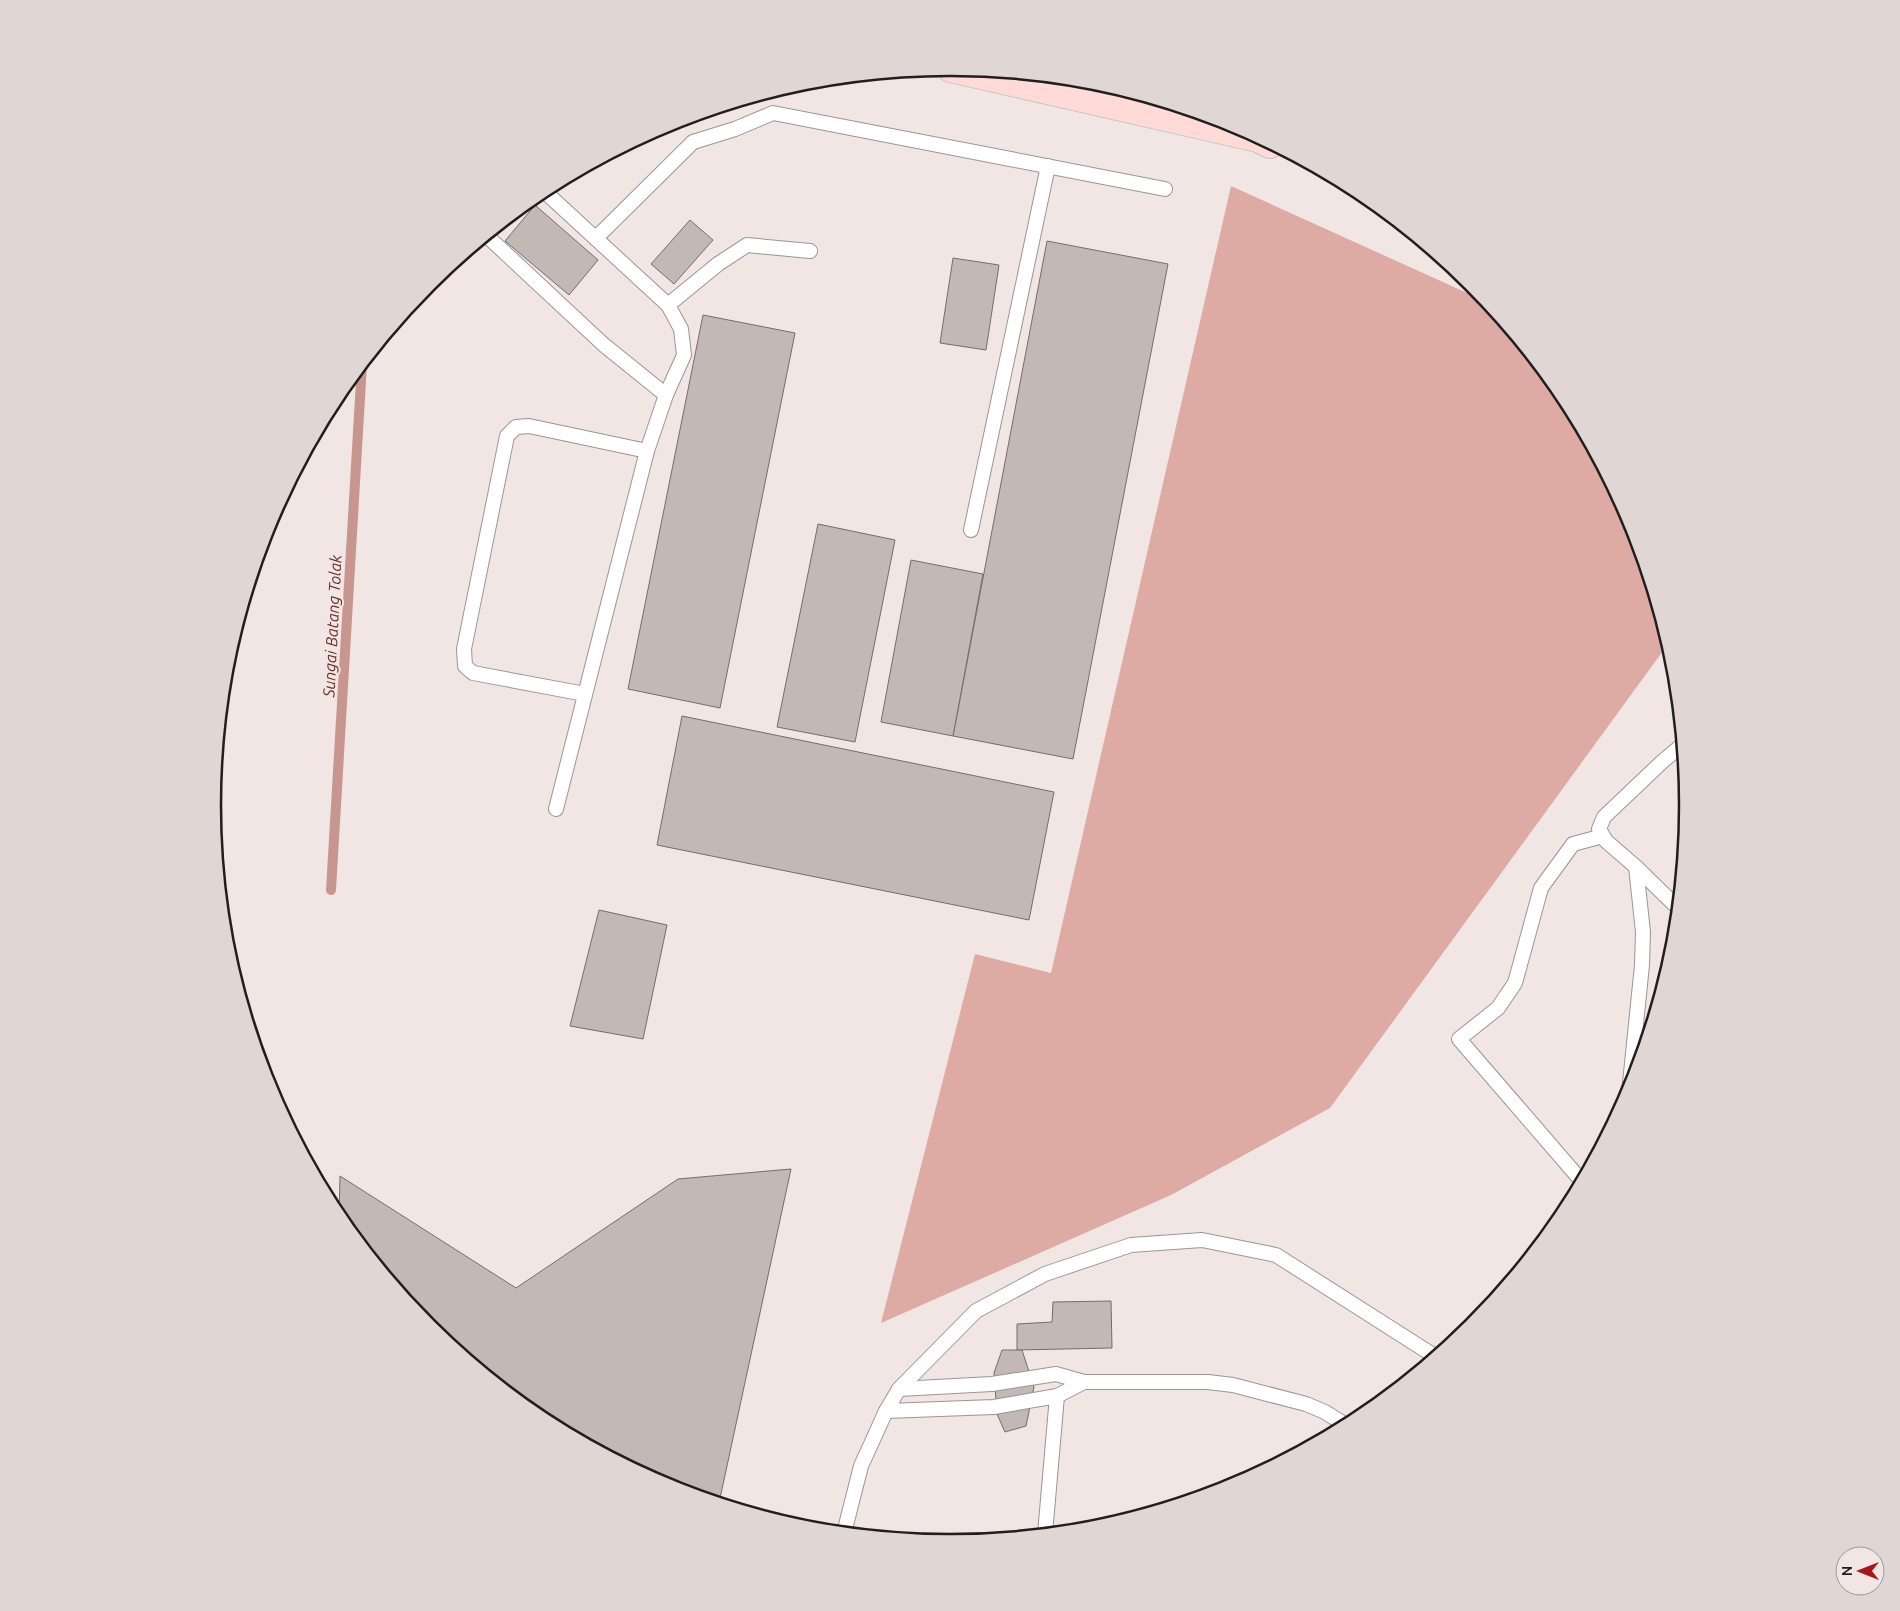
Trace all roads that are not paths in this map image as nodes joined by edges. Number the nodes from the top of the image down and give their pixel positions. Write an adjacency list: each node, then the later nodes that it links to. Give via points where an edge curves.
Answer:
1 (994, 78): 2 (main road)
2 (1225, 130)
3 (1048, 166): 4 (lane); 6 (lane, via 773,113 694,142); 12 (lane)
4 (1164, 189)
5 (550, 196): 6 (lane)
6 (596, 238): 9 (lane)
7 (491, 239): 10 (lane, via 604,345)
8 (810, 251): 9 (lane, via 747,245 705,273)
9 (668, 304): 10 (lane, via 680,329 684,355)
10 (666, 395): 11 (lane)
11 (647, 451): 13 (lane); 13 (lane, via 529,426 516,427 507,436 464,649 465,666 472,674)
12 (971, 530)
13 (585, 694): 15 (lane)
14 (1677, 749): 16 (lane, via 1604,817 1598,829)
15 (556, 808)
16 (1603, 836): 17 (lane); 20 (lane, via 1573,844 1541,888 1515,983 1498,1008 1458,1039)
17 (1636, 867): 18 (lane); 19 (lane, via 1643,932)
18 (1673, 903)
19 (1632, 1064)
20 (1578, 1177)
21 (1431, 1354): 23 (lane, via 1276,1255 1202,1240 1131,1245 1045,1274 976,1311)
22 (1084, 1382): 23 (lane, via 1056,1374 992,1384); 24 (lane); 26 (lane, via 1208,1382 1306,1404)
23 (899, 1389): 25 (lane)
24 (1057, 1396): 25 (lane, via 994,1407); 28 (lane)
25 (886, 1412): 27 (lane, via 861,1466)
26 (1340, 1421)
27 (845, 1527)
28 (1045, 1529)

